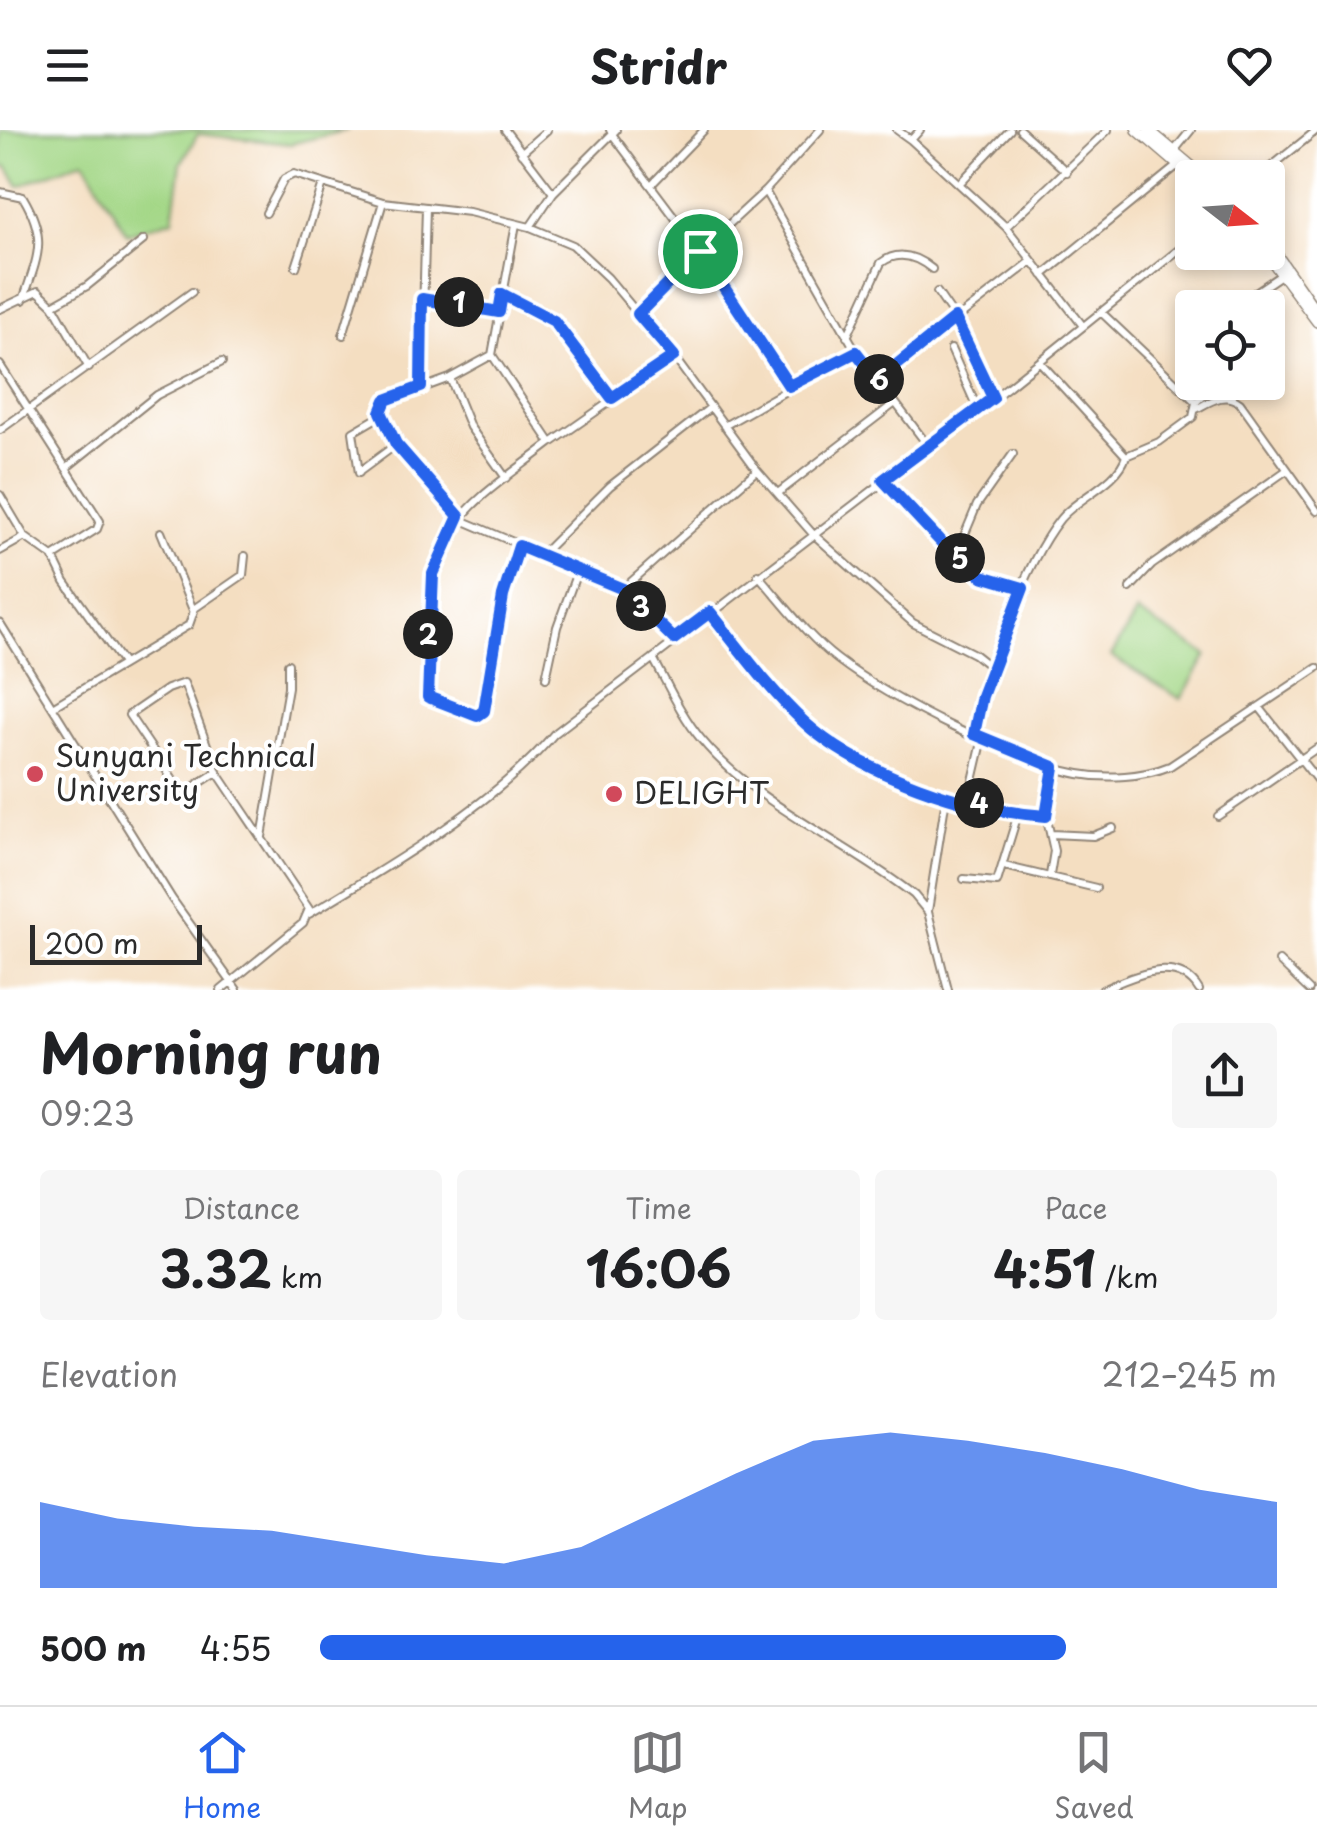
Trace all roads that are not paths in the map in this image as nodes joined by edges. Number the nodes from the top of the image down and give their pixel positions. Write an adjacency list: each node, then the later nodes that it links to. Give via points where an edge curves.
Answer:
1 (505, 130): 17 (street)
2 (547, 130): 17 (street)
3 (704, 130): 25 (street)
4 (820, 130): 26 (street)
5 (897, 130): 15 (street)
6 (920, 130): 15 (street)
7 (1010, 130): 24 (street)
8 (1020, 130): 22 (street)
9 (1108, 130): 22 (street)
10 (1136, 130): 20 (highway)
11 (1149, 130): 16 (highway)
12 (1190, 130): 16 (street)
13 (1317, 130): 19 (street)
14 (612, 131): 25 (street); 28 (street)
15 (911, 140): 24 (street)
16 (1174, 151): 18 (highway)
17 (521, 153): 28 (street)
18 (1185, 160)
19 (1280, 160)
20 (1175, 162)
21 (1175, 167): 43 (street)
22 (1067, 172): 34 (street)
23 (323, 184): 29 (street); 31 (street, via 290,175); 40 (street)
24 (959, 184): 34 (street)
25 (651, 185): 36 (street)
26 (765, 191): 36 (street); 61 (street)
27 (0, 192): 50 (street, via 23,197 40,234)
28 (553, 193): 33 (street)
29 (382, 202): 30 (street); 60 (street)
30 (426, 207): 32 (street); 49 (street)
31 (266, 213)
32 (516, 224): 33 (street); 48 (street)
33 (530, 226): 56 (street, via 581,252)
34 (1006, 227): 38 (street)
35 (144, 240): 51 (street)
36 (700, 251): 56 (street); 72 (street)
37 (1175, 253): 54 (street)
38 (1032, 260): 43 (street); 57 (street)
39 (1285, 266): 55 (highway)
40 (296, 267)
41 (932, 269): 61 (street, via 909,256 880,263)
42 (1278, 270): 44 (highway)
43 (1043, 275): 59 (street)
44 (1281, 275): 45 (street); 58 (highway)
45 (1259, 290)
46 (192, 292): 69 (street)
47 (937, 292): 57 (street)
48 (502, 294): 53 (street); 74 (street, via 554,321)
49 (422, 299): 53 (street); 73 (street)
50 (22, 301): 51 (street, via 41,291); 52 (street)
51 (53, 305): 69 (street)
52 (0, 309)
53 (499, 312): 64 (street)
54 (1101, 312): 59 (street); 78 (street)
55 (1317, 312)
56 (638, 314): 65 (street)
57 (955, 318): 71 (street); 75 (street)
58 (1317, 322)
59 (1083, 326): 67 (street)
60 (343, 335)
61 (847, 339): 63 (street)
62 (951, 349): 81 (street)
63 (856, 352): 71 (street); 72 (street)
64 (492, 356): 70 (street); 85 (street)
65 (674, 356): 74 (street); 79 (street)
66 (222, 362): 90 (street, via 158,395)
67 (1040, 362): 75 (street); 89 (street)
68 (0, 366): 80 (street)
69 (89, 368): 80 (street)
70 (450, 378): 73 (street); 93 (street, via 470,427)
71 (878, 380): 77 (street)
72 (789, 386): 83 (street)
73 (421, 387): 82 (street, via 386,400)
74 (612, 398): 85 (street)
75 (993, 398): 81 (street)
76 (1202, 400): 78 (street)
77 (895, 402): 87 (street); 95 (street)
78 (1196, 406): 89 (street, via 1193,418); 92 (street, via 1233,398)
79 (711, 407): 83 (street); 106 (street, via 610,486)
80 (30, 409): 84 (street); 90 (street)
81 (978, 410): 87 (street)
82 (382, 415): 86 (street); 86 (street, via 353,432 358,473)
83 (724, 426): 91 (street)
84 (0, 430)
85 (552, 442): 93 (street)
86 (396, 444): 98 (street)
87 (929, 447): 94 (street)
88 (1013, 454): 104 (street, via 978,505)
89 (1126, 456): 110 (street, via 1120,472 1061,518)
90 (66, 468): 107 (street, via 100,525)
91 (758, 470): 95 (street); 112 (street)
92 (1286, 470): 97 (street); 111 (street)
93 (506, 478): 98 (street)
94 (883, 480): 100 (street); 104 (street)
95 (778, 494): 100 (street)
96 (0, 496): 101 (street)
97 (1317, 511)
98 (459, 516): 102 (street); 102 (street, via 430,590 429,699 477,716 484,711 503,596)
99 (161, 532): 113 (street)
100 (812, 533): 109 (street); 121 (street, via 913,623)
101 (25, 536): 103 (street); 107 (street)
102 (519, 546): 106 (street)
103 (0, 551)
104 (956, 555): 110 (street, via 989,580)
105 (245, 556): 113 (street, via 238,581)
106 (540, 556): 108 (street)
107 (53, 557): 118 (street)
108 (577, 572): 112 (street); 122 (street)
109 (758, 575): 114 (street); 125 (street, via 834,657 901,700)
110 (1023, 588): 121 (street)
111 (1130, 588)
112 (623, 589): 116 (street)
113 (194, 610): 118 (street, via 188,626)
114 (710, 612): 116 (street); 132 (street, via 820,736)
115 (0, 623): 123 (street)
116 (674, 639): 117 (street)
117 (653, 658): 144 (street, via 711,750 900,884); 145 (street, via 390,865)
118 (122, 662): 123 (street)
119 (288, 664): 139 (street)
120 (1317, 668): 124 (street)
121 (992, 669): 125 (street)
122 (546, 678)
123 (54, 706): 147 (street, via 172,899)
124 (1260, 708): 128 (street); 129 (street, via 1162,770 1096,775)
125 (974, 734): 126 (street)
126 (983, 738): 129 (street); 133 (street)
127 (1317, 748): 128 (street)
128 (1302, 759): 131 (street); 136 (street)
129 (1054, 767): 135 (street)
130 (217, 772): 130 (street, via 184,683 130,715 179,789 187,791); 139 (street)
131 (1317, 780)
132 (946, 798): 133 (street); 144 (street)
133 (968, 802): 134 (street)
134 (1018, 814): 135 (street); 140 (street)
135 (1046, 816): 138 (street)
136 (1218, 816)
137 (1112, 828): 138 (street, via 1093,836)
138 (1049, 834): 141 (street)
139 (262, 838): 145 (street)
140 (1004, 866): 141 (street); 142 (street, via 994,883)
141 (1050, 875): 143 (street)
142 (964, 879)
143 (1096, 888)
144 (928, 912): 150 (street)
145 (309, 914): 147 (street)
146 (1279, 961): 153 (street)
147 (231, 981): 148 (street); 149 (street)
148 (221, 990)
149 (237, 990)
150 (948, 990)
151 (1102, 990): 152 (street, via 1173,970 1189,975)
152 (1199, 990)
153 (1309, 990)

